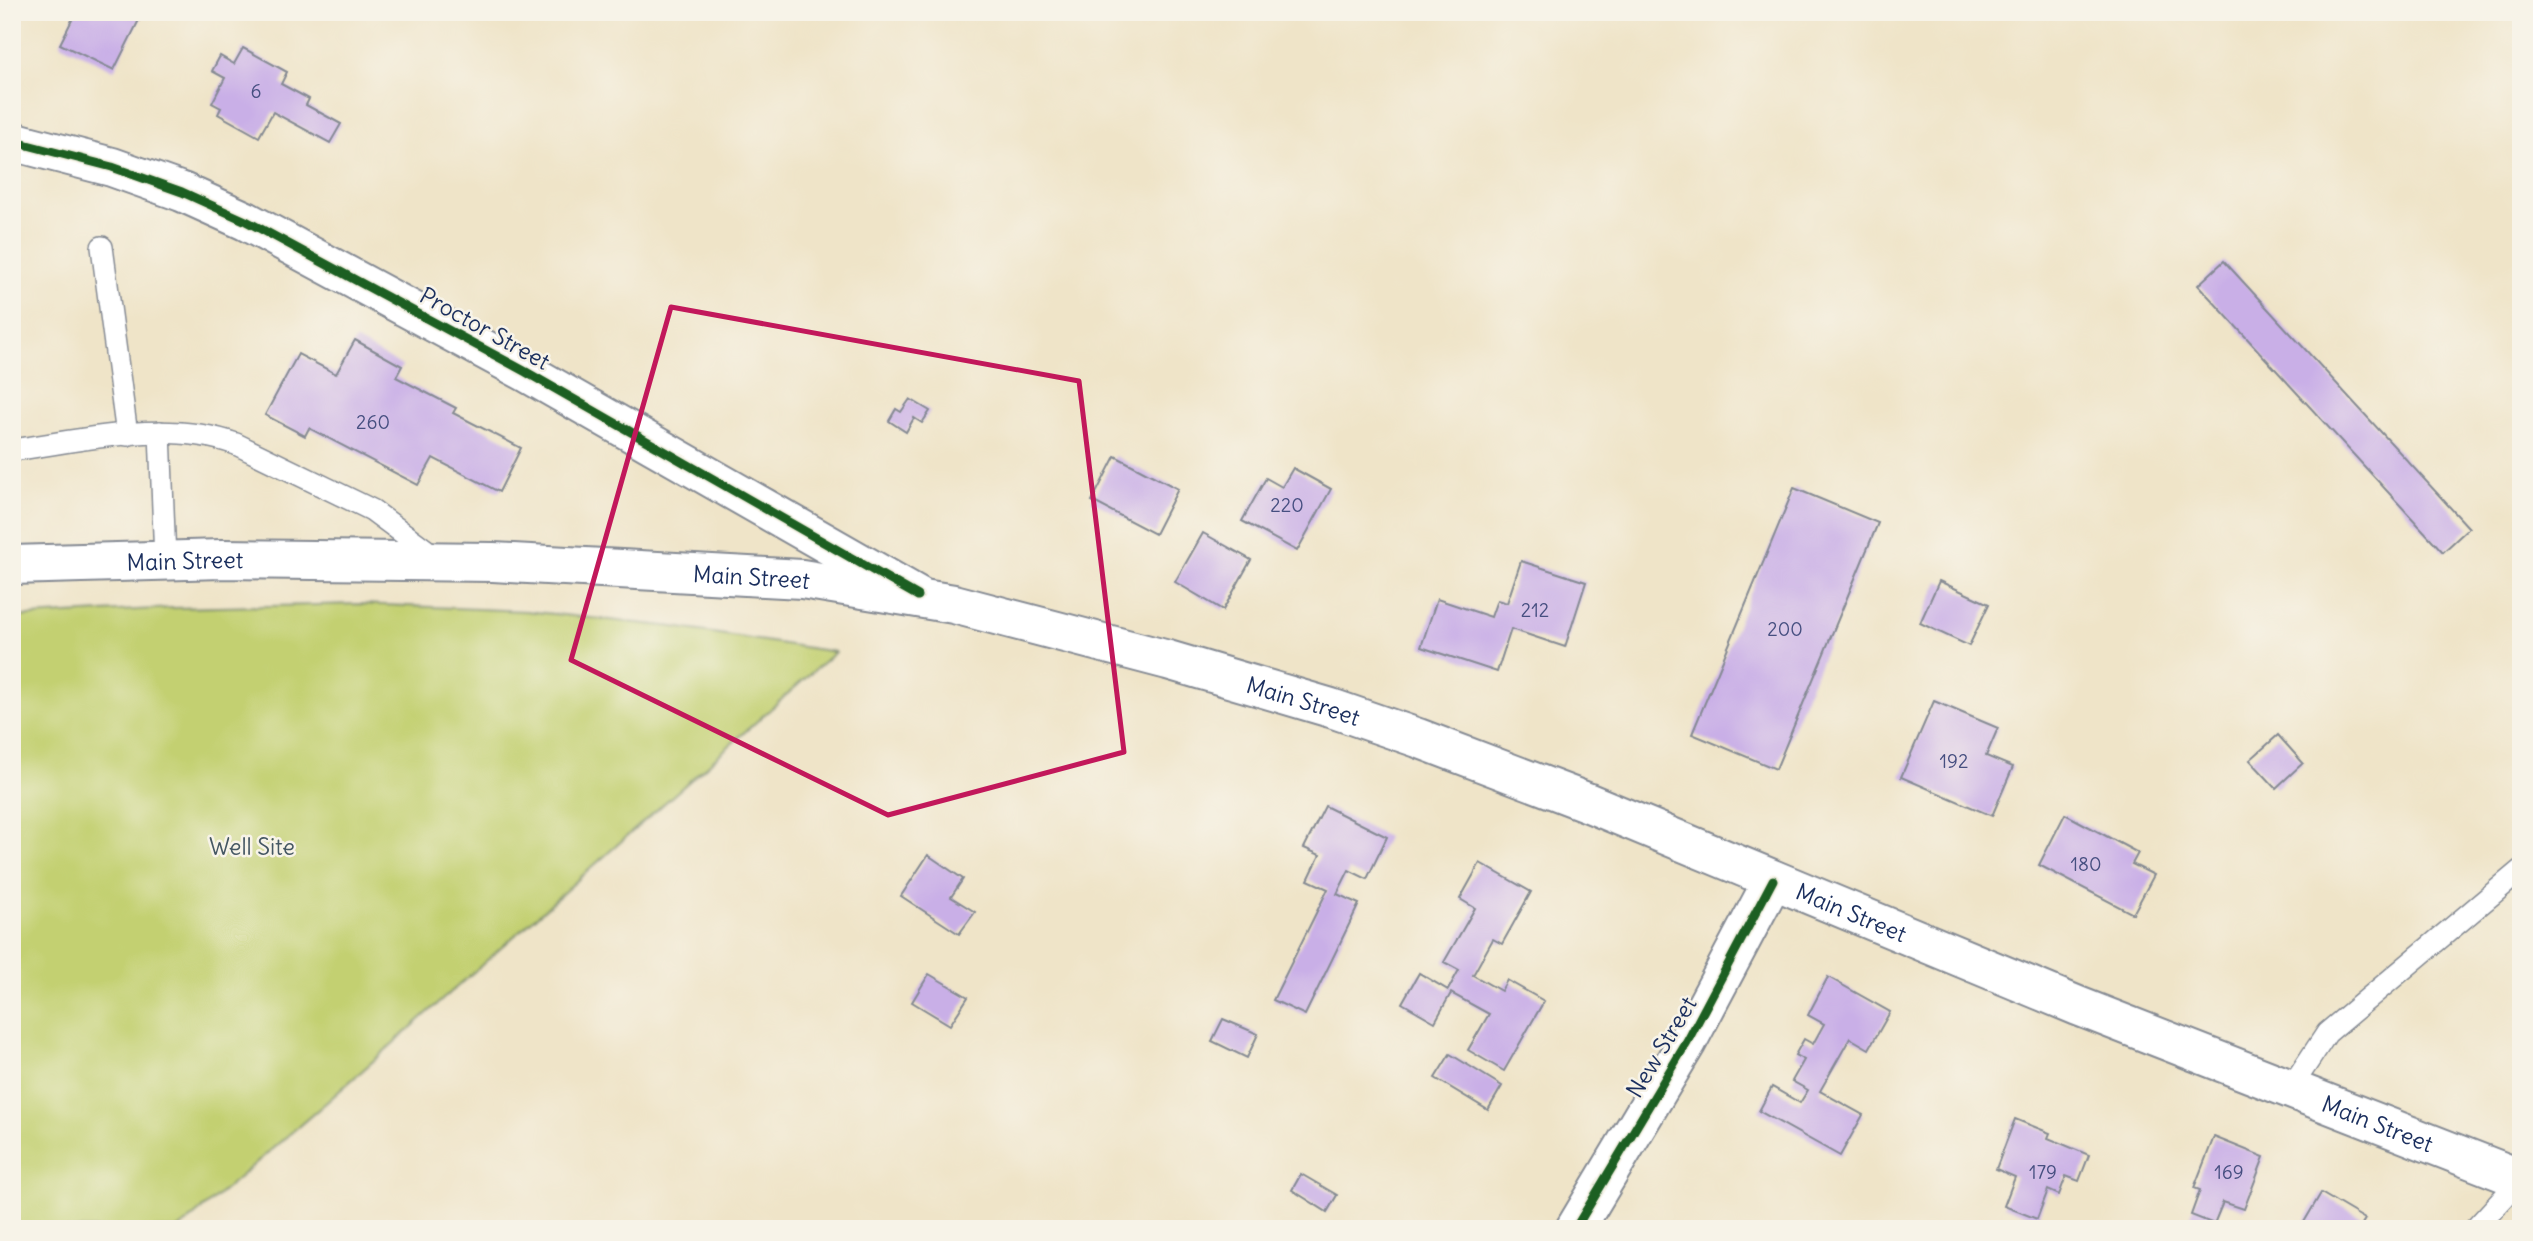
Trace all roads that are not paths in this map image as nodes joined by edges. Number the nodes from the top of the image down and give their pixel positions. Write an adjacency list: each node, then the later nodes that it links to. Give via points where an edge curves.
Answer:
1 (12, 141): 9 (main road, Proctor Street, via 112,167 246,221 537,378)
2 (103, 247): 4 (lane)
3 (160, 432): 4 (lane); 6 (lane); 7 (lane, via 236,444 372,510)
4 (127, 435): 5 (lane)
5 (12, 450)
6 (164, 560): 7 (main road, Main Street); 8 (main road, Main Street)
7 (440, 561): 9 (main road, Main Street, via 802,579)
8 (12, 565)
9 (918, 596): 11 (main road, Main Street, via 1168,660 1331,708 1577,798)
10 (2521, 870): 12 (lane, via 2327,1033)
11 (1773, 880): 12 (main road, Main Street); 14 (main road, New Street, via 1699,1022)
12 (2290, 1089): 13 (main road, Main Street)
13 (2521, 1179): 15 (lane)
14 (1575, 1229)
15 (2475, 1229)

